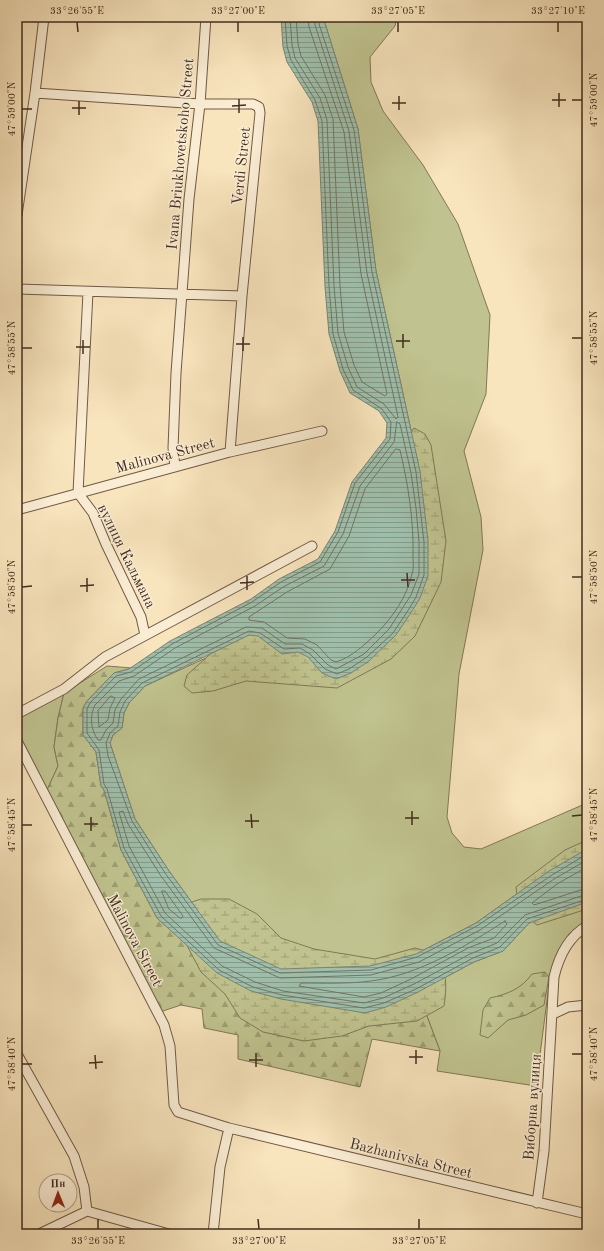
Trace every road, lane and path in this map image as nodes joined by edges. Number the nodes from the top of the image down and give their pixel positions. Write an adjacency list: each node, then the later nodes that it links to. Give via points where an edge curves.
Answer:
1 (44, 17): 3 (street)
2 (206, 17): 4 (street, Ivana Briukhovetskoho Street)
3 (35, 93): 4 (street, Verdi Street); 5 (street)
4 (200, 104): 9 (street, Ivana Briukhovetskoho Street); 10 (street, Verdi Street, via 252,104 259,107)
5 (21, 169): 6 (street)
6 (17, 215)
7 (17, 289): 8 (street)
8 (88, 292): 9 (street); 14 (street)
9 (182, 294): 10 (street); 13 (street, Ivana Briukhovetskoho Street, via 173,448)
10 (242, 296): 12 (street, Verdi Street)
11 (322, 431): 12 (street, Malinova Street)
12 (230, 452): 13 (street, Malinova Street)
13 (175, 467): 14 (street, Malinova Street)
14 (78, 492): 15 (street, Malinova Street); 17 (street, вулиця Кальмана, via 93,513 141,617)
15 (17, 510)
16 (312, 546): 17 (street, вулиця Кальмана)
17 (145, 635): 18 (street, вулиця Кальмана, via 105,657 64,689)
18 (17, 714)
19 (17, 741): 24 (street, Malinova Street, via 164,1025 170,1046 174,1105 178,1112 184,1115)
20 (587, 926): 22 (street, Виборна вулиця, via 565,946 557,963)
21 (587, 1005): 22 (street, via 568,1007)
22 (553, 1014): 25 (street, Виборна вулиця, via 544,1151)
23 (17, 1054): 26 (street, via 74,1156 84,1187)
24 (229, 1128): 25 (street, Bazhanivska Street); 30 (street, via 220,1167)
25 (537, 1203): 27 (street, Bazhanivska Street)
26 (87, 1211): 28 (street); 29 (street)
27 (587, 1214)
28 (39, 1234)
29 (169, 1234)
30 (213, 1234)

